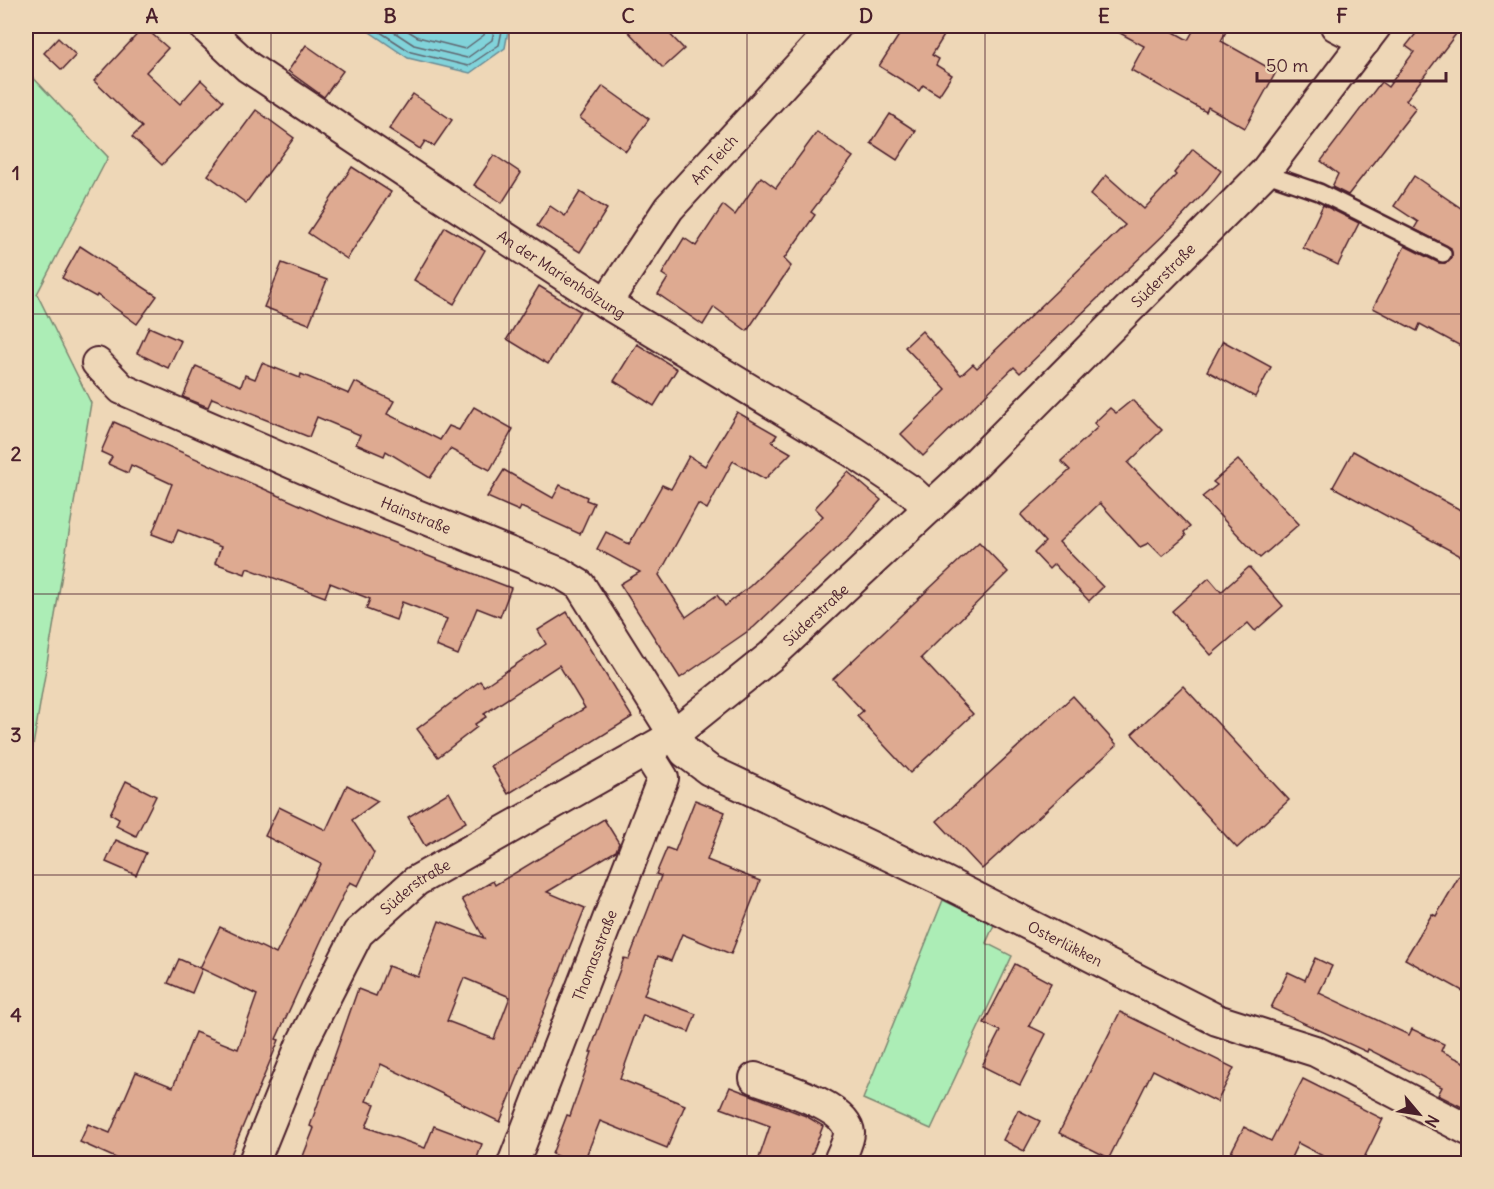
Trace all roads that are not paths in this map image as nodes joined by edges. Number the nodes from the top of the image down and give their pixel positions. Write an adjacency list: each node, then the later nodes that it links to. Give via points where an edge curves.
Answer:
1 (204, 26): 7 (street, An der Marienhölzung, via 248,67)
2 (836, 26): 7 (street, Am Teich, via 669,208)
3 (1336, 26): 4 (street)
4 (1370, 33): 5 (street, Süderstraße)
5 (1264, 173): 6 (lane, via 1319,192); 9 (street, Süderstraße)
6 (1443, 254)
7 (606, 303): 9 (street, An der Marienhölzung, via 853,452 911,491)
8 (97, 363): 10 (street, Hainstraße, via 122,389 347,488 560,573 580,585)
9 (929, 508): 10 (street, Süderstraße, via 771,656)
10 (674, 735): 11 (street, Süderstraße); 13 (street, Osterlükken, via 686,752 709,770 941,880 1217,1020 1315,1051)
11 (646, 751): 14 (street, Süderstraße, via 416,880 358,933 302,1043); 15 (street, Thomasstraße, via 663,778)
12 (755, 1078): 16 (street, via 834,1110 845,1120 849,1134)
13 (1468, 1130)
14 (253, 1164)
15 (513, 1164)
16 (838, 1164)

